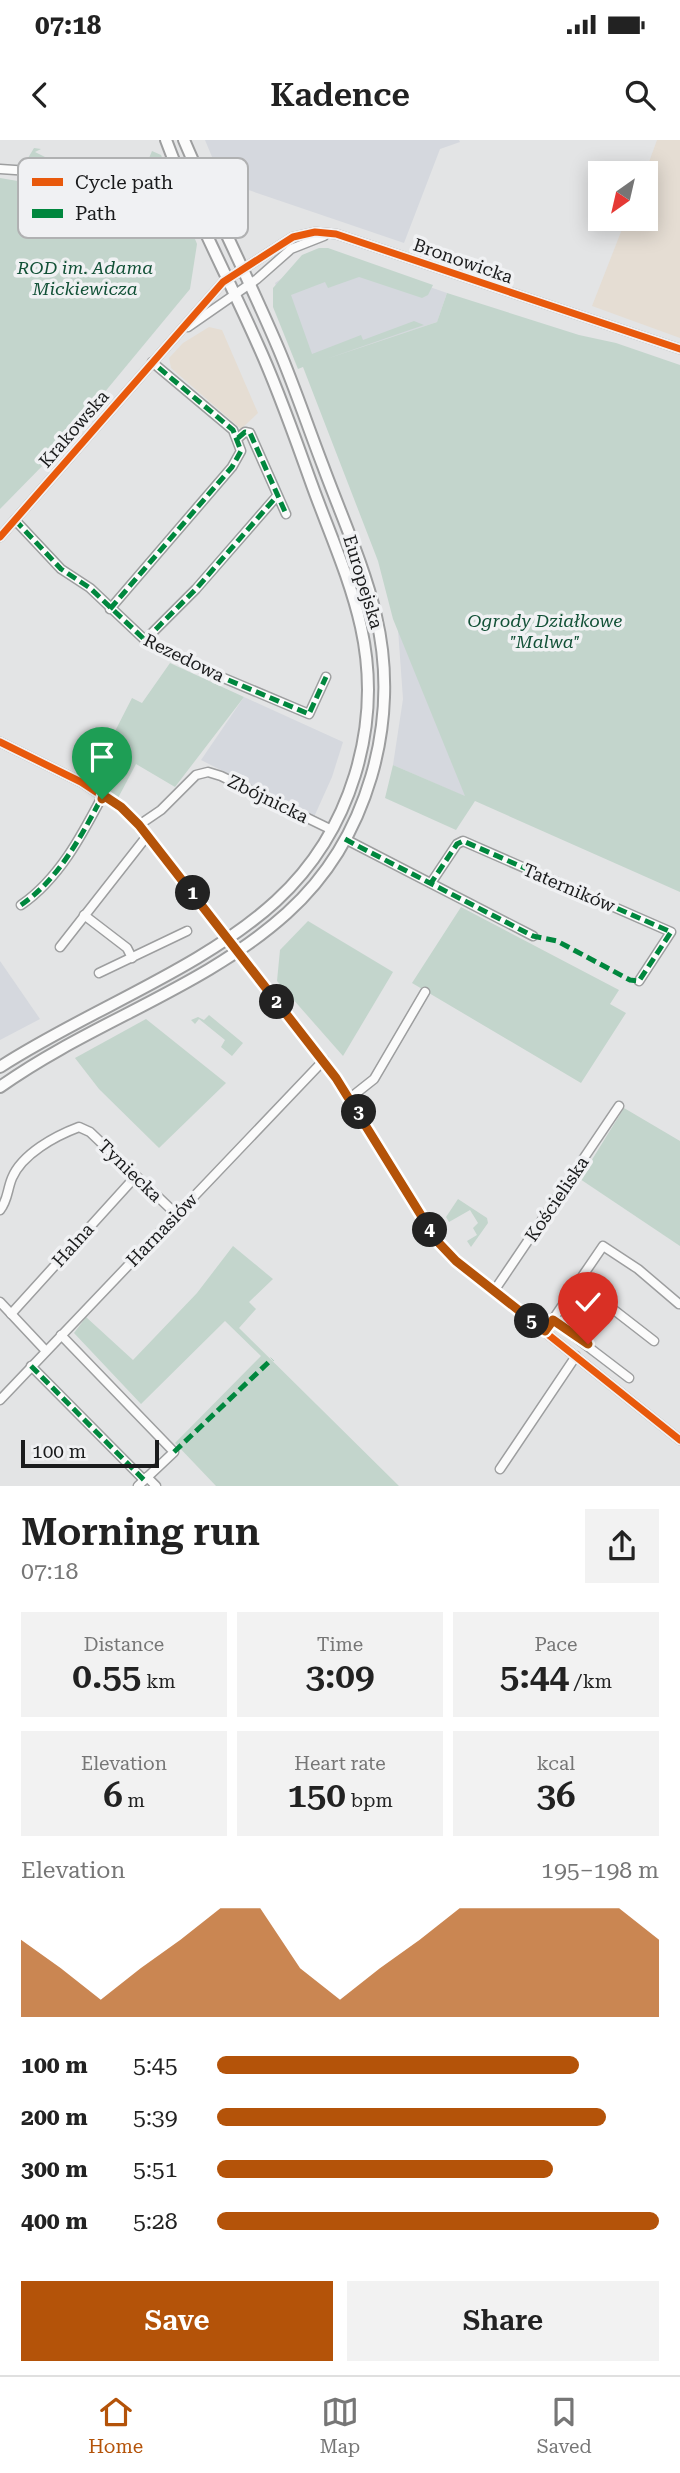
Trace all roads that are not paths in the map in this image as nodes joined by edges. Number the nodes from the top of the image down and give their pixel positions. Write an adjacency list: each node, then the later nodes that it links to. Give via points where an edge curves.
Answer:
1 (166, 140): 3 (main road)
2 (184, 140): 4 (main road)
3 (173, 158)
4 (192, 158)
5 (0, 169): 6 (street)
6 (18, 170)
7 (209, 238): 11 (main road)
8 (228, 238): 10 (main road)
9 (351, 239): 10 (street, Bronowicka, via 328,233 304,234); 12 (street, Bronowicka, via 325,236 305,241); 15 (street, Bronowicka)
10 (242, 269): 11 (street, Krakowska); 12 (main road)
11 (227, 278): 13 (main road); 14 (street, Krakowska)
12 (249, 284): 13 (street, Krakowska); 30 (main road, Europejska, via 326,472 379,630 384,696 380,741 369,787)
13 (234, 293): 14 (street, Krakowska); 28 (main road, Europejska, via 290,424 341,560 361,629 368,672 366,726 355,776)
14 (171, 341): 16 (street, Krakowska)
15 (680, 349)
16 (152, 362): 17 (street); 20 (street, Krakowska)
17 (238, 438): 18 (street, via 250,433); 22 (street, via 241,451 237,460)
18 (278, 496): 19 (street); 23 (street)
19 (286, 514)
20 (15, 520): 21 (street, Krakowska); 22 (street, Rezedowa, via 61,569 81,580)
21 (0, 537)
22 (110, 609): 23 (street, Rezedowa)
23 (145, 640): 24 (street, Rezedowa, via 309,714)
24 (326, 677)
25 (0, 742): 26 (street)
26 (103, 795): 27 (street); 32 (street, via 62,866)
27 (139, 825): 28 (street, Zbójnicka, via 192,778 208,772); 29 (street)
28 (332, 830): 36 (main road, Europejska, via 278,900)
29 (147, 836): 33 (street); 36 (street)
30 (345, 839): 31 (street); 38 (main road, Europejska, via 297,903)
31 (431, 883): 35 (street); 41 (street, Taterników, via 463,841 671,932)
32 (22, 905)
33 (84, 915): 37 (street); 39 (street, via 127,948)
34 (187, 931): 39 (street)
35 (533, 936)
36 (227, 937): 38 (street); 44 (main road, Europejska)
37 (60, 947)
38 (238, 950): 43 (street); 45 (main road, Europejska)
39 (132, 958): 40 (street)
40 (99, 973)
41 (639, 981)
42 (425, 992): 46 (street, via 374,1078)
43 (324, 1060): 46 (street); 50 (street, Harnasiów)
44 (0, 1067)
45 (0, 1087)
46 (350, 1098): 52 (street, via 437,1241)
47 (619, 1106): 52 (street, Kościeliska)
48 (136, 1177): 49 (street, Tyniecka, via 79,1127 26,1158 12,1178); 50 (street, Tyniecka); 55 (street, Halna)
49 (0, 1210)
50 (176, 1214): 58 (street, Harnasiów)
51 (578, 1282): 54 (street, via 603,1246); 56 (street); 59 (street)
52 (494, 1291): 57 (street)
53 (0, 1301): 55 (street)
54 (680, 1304)
55 (11, 1314): 60 (street)
56 (553, 1320): 57 (street); 63 (street)
57 (545, 1331): 61 (street)
58 (61, 1335): 60 (street, Harnasiów); 67 (street, via 174,1452)
59 (654, 1341)
60 (46, 1351): 62 (street, Harnasiów)
61 (576, 1356): 65 (street); 66 (street)
62 (31, 1366): 64 (street, Harnasiów); 67 (street)
63 (629, 1378)
64 (0, 1400)
65 (680, 1440)
66 (500, 1469)
67 (143, 1481): 68 (street)
68 (156, 1486)

